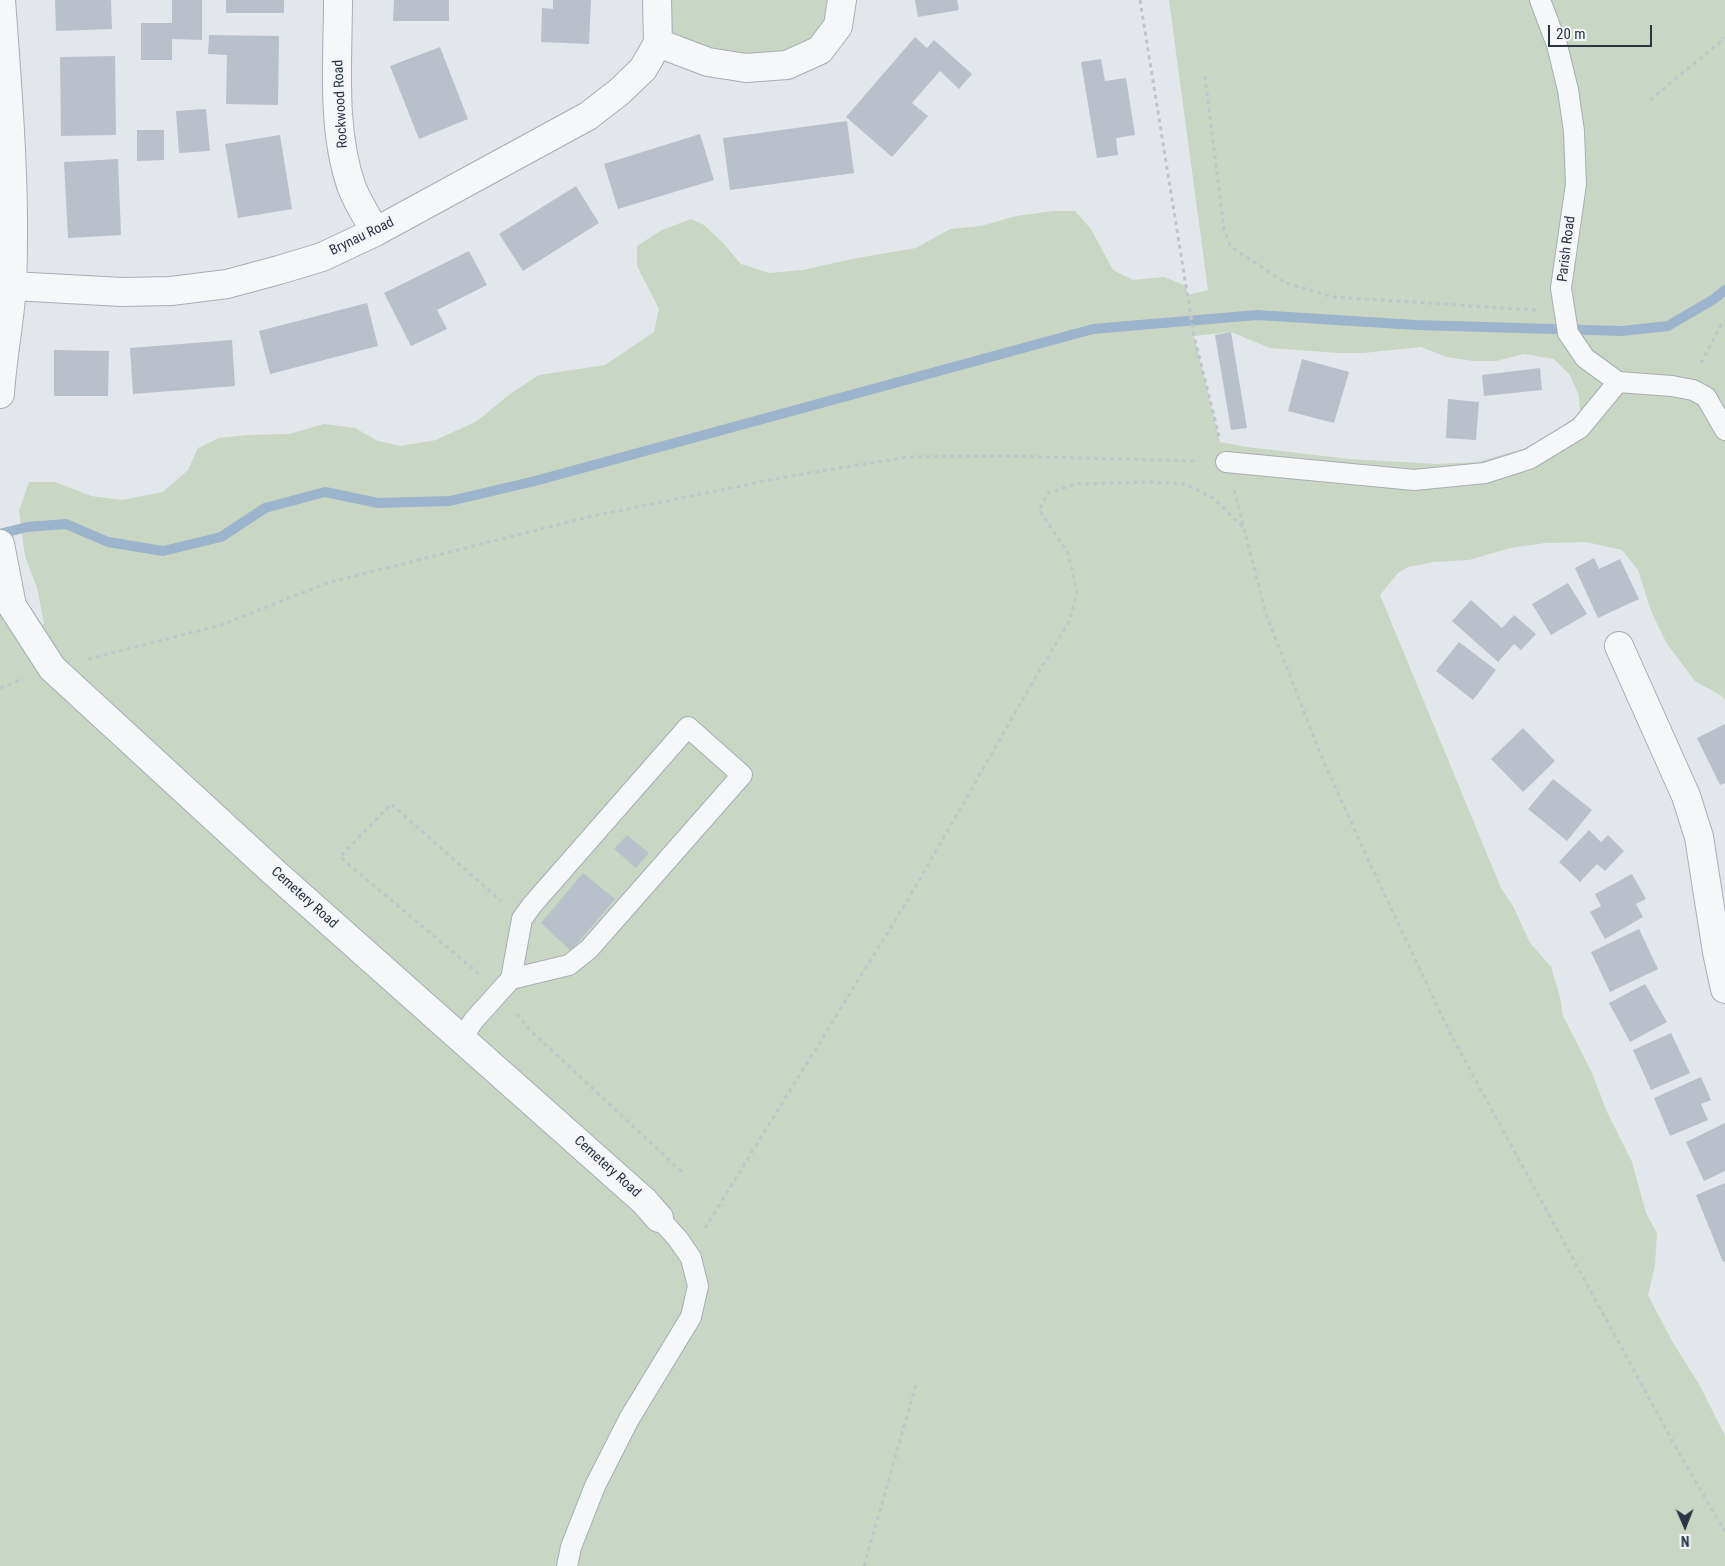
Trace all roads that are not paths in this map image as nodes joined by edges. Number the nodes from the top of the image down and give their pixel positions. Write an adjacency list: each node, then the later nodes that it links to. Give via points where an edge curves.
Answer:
1 (1, 0): 8 (street, via 9,113)
2 (338, 0): 7 (street, Rockwood Road, via 339,122 344,157 352,189)
3 (658, 0): 6 (street, Brynau Road)
4 (842, 0): 6 (street, via 838,26 820,50 787,64 746,68 708,62)
5 (1540, 0): 9 (lane, Parish Road, via 1557,45 1574,131 1576,184 1561,288 1566,320 1585,358)
6 (658, 42): 7 (street, Brynau Road, via 643,69 588,116)
7 (375, 232): 8 (street, Brynau Road, via 322,257 227,284 171,291 122,292)
8 (12, 286): 10 (street)
9 (1618, 382): 11 (lane, via 1693,390 1706,397); 12 (lane, via 1580,428 1529,458 1485,473 1414,480)
10 (0, 394)
11 (1725, 430)
12 (1226, 462)
13 (0, 544): 17 (street, Cemetery Road, via 12,606 52,668 277,875)
14 (1619, 646): 16 (street, via 1686,796 1696,828)
15 (511, 979): 15 (lane, via 522,920 527,912 688,727 742,775 589,950 569,965); 17 (lane)
16 (1725, 989)
17 (462, 1038): 18 (street, Cemetery Road)
18 (659, 1218): 19 (lane, via 691,1258 698,1286 691,1317 630,1419 595,1486 571,1547)
19 (567, 1566)

